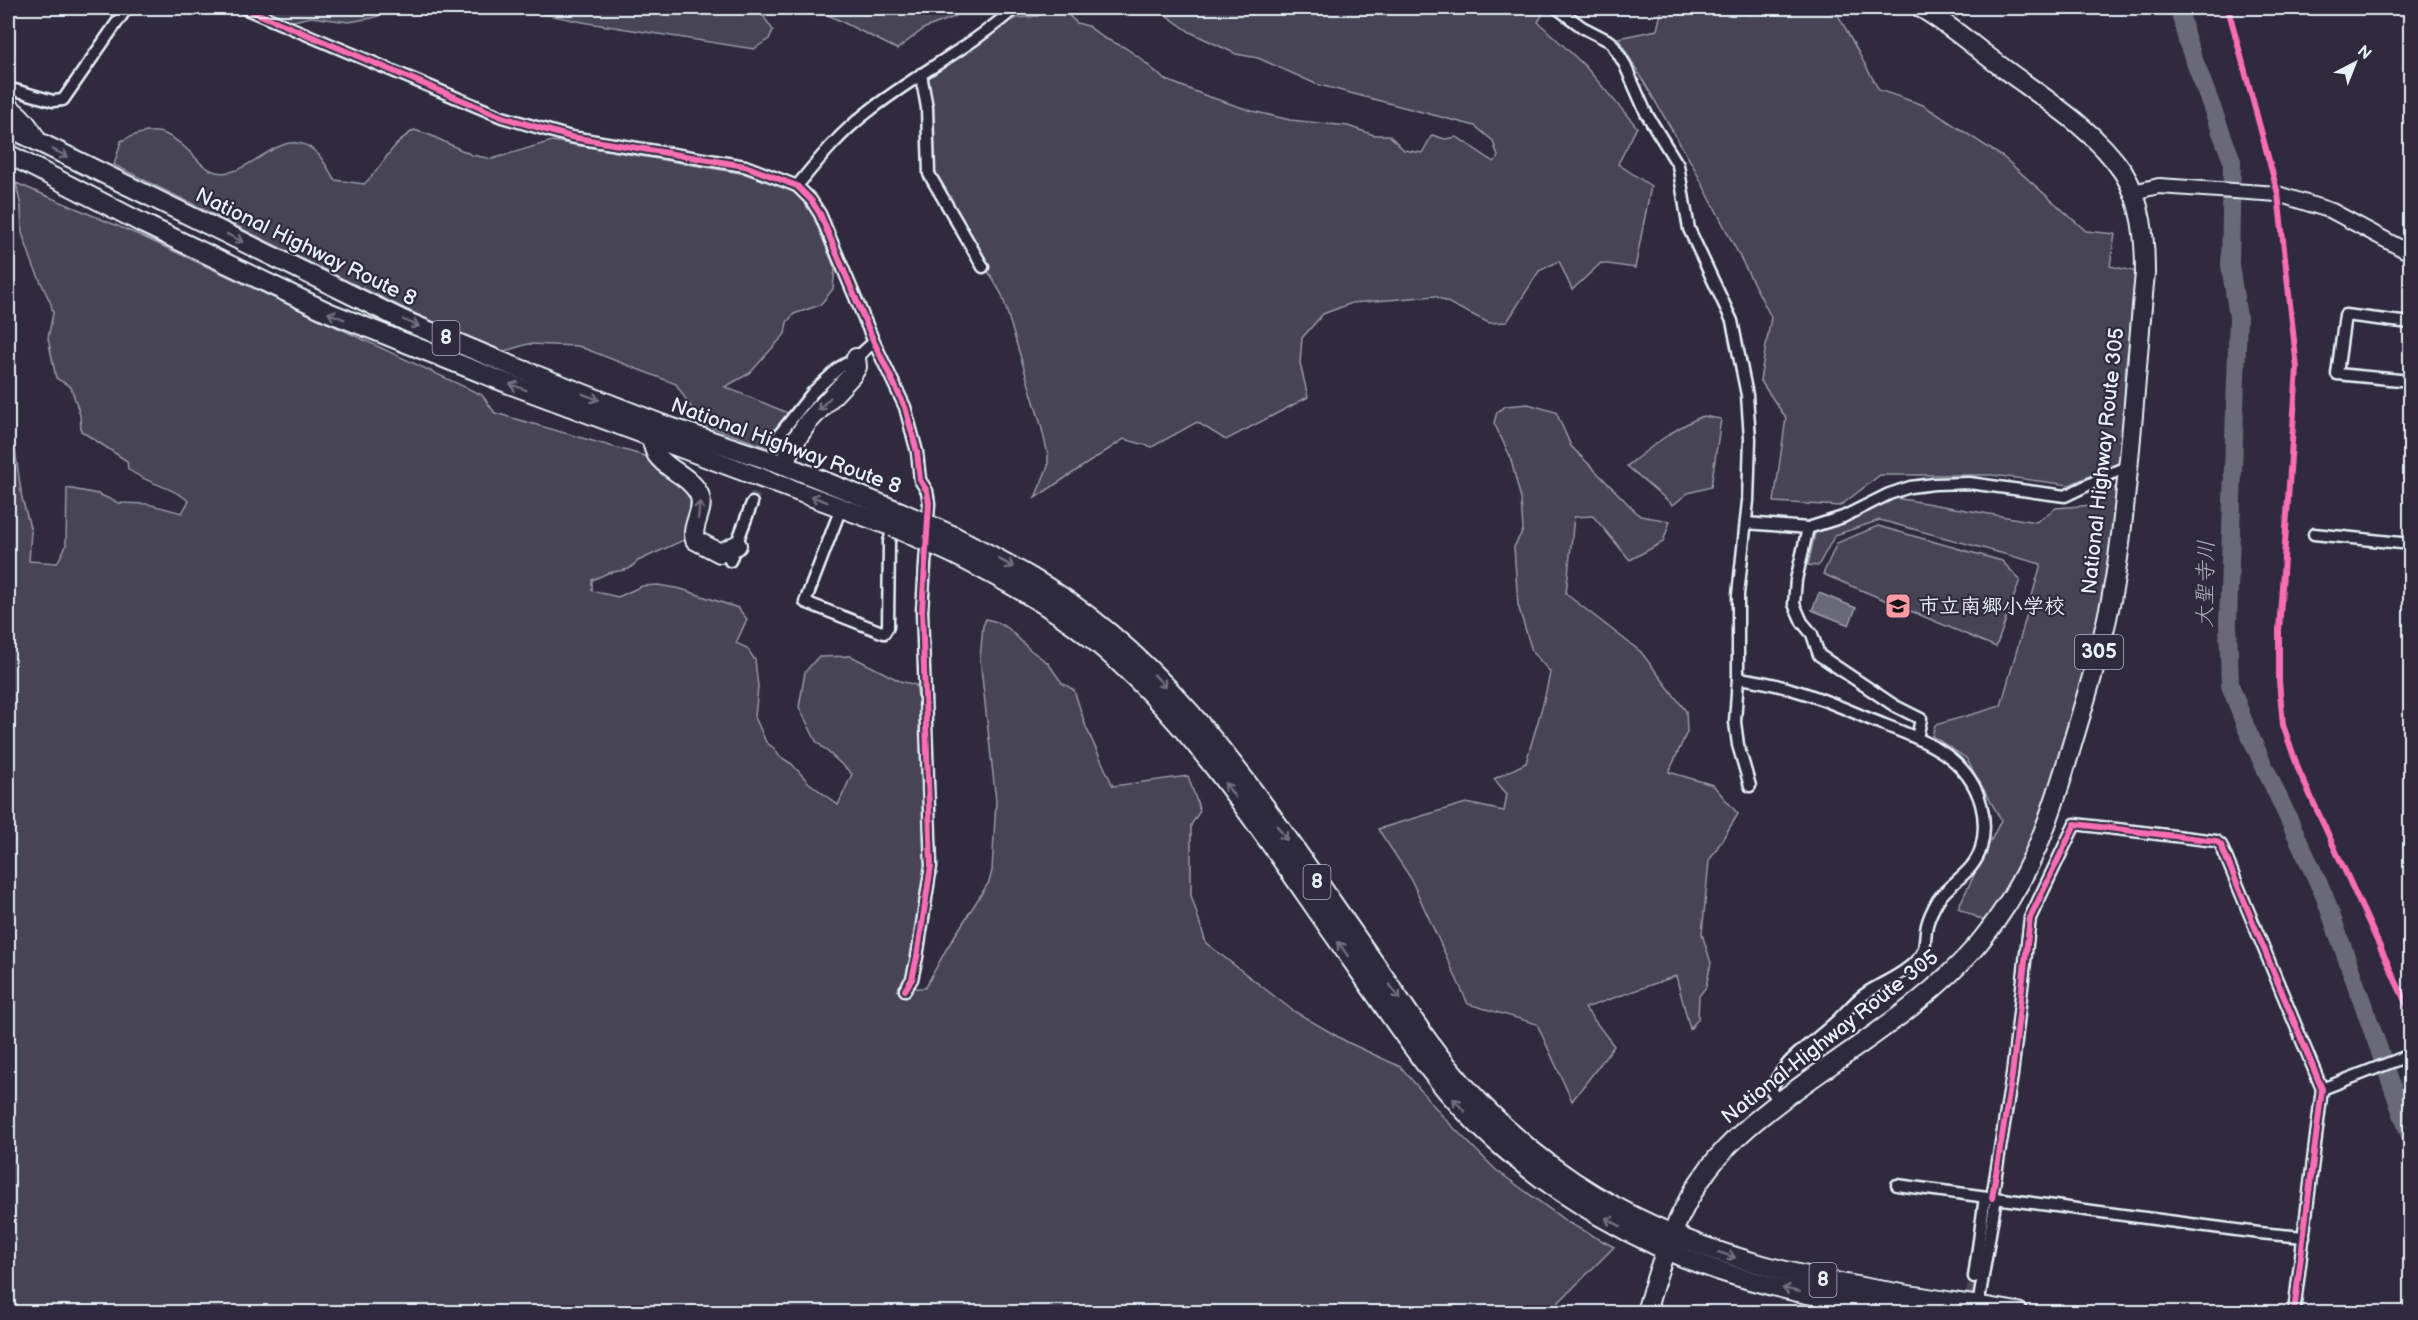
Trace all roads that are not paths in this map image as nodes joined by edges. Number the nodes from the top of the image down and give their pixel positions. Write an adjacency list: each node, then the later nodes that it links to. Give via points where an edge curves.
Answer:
1 (127, 8): 7 (street, via 63,100 53,101)
2 (244, 8): 13 (street, via 502,117 571,137 745,166)
3 (1015, 8): 6 (street)
4 (1557, 8): 29 (street, via 1611,42 1646,113 1678,165 1689,229 1732,321 1747,395 1750,439)
5 (1921, 8): 14 (highway, National Highway Route 305 / 305, via 2088,134 2112,158)
6 (921, 74): 13 (street, via 833,142); 17 (street, via 927,108 929,174)
7 (8, 88)
8 (8, 107): 10 (highway, via 31,129)
9 (8, 127): 10 (highway, National Highway Route 8 / 8)
10 (37, 141): 24 (highway, National Highway Route 8 / 8, one-way to 24, via 405,321 661,424)
11 (8, 154): 15 (highway, National Highway Route 8 / 8)
12 (8, 166): 15 (highway, via 121,224)
13 (797, 186): 19 (street, via 820,214)
14 (2133, 192): 16 (street, via 2158,186 2278,194 2332,211); 25 (highway, National Highway Route 305 / 305, via 2143,228 2145,273)
15 (144, 224): 23 (highway, National Highway Route 8 / 8, one-way to 15, via 328,312)
16 (2410, 253)
17 (983, 267)
18 (2410, 323): 21 (street, via 2345,315 2337,374)
19 (874, 342): 20 (street); 37 (street, via 905,407 920,480 929,503 922,611 931,866 917,957)
20 (856, 358): 22 (street, via 813,392); 24 (highway, one-way to 24, via 857,367 852,375 808,422)
21 (2410, 381)
22 (779, 435)
23 (651, 437): 27 (highway, National Highway Route 8 / 8, one-way to 23); 33 (highway, one-way to 23, via 720,553 695,540 693,534 701,509 699,494 656,454)
24 (784, 465): 28 (highway, National Highway Route 8 / 8)
25 (2126, 474): 30 (street, via 2119,470 2110,472 2065,496 1969,483 1910,487); 40 (highway, National Highway Route 305 / 305, via 2118,558 2102,638 2053,809 2021,882 1977,945 1922,998)
26 (752, 503): 33 (street)
27 (842, 508): 28 (highway, National Highway Route 8 / 8); 28 (street, via 805,602 884,633 888,627 889,542)
28 (897, 519): 44 (highway, National Highway Route 8 / 8, bridge, via 1029,576 1112,634 1191,714 1258,799 1440,1057 1471,1093 1560,1173)
29 (1746, 523): 30 (street); 34 (street, via 1738,595)
30 (1808, 528): 35 (street, via 1794,604 1819,655 1894,706 1921,719)
31 (2314, 534): 32 (street)
32 (2410, 544)
33 (734, 553)
34 (1738, 678): 35 (street, via 1799,690); 36 (street, via 1735,722)
35 (1917, 738): 40 (street, via 1943,751 1970,777 1985,818 1981,849 1965,875 1935,906 1926,926 1925,947 1915,962 1863,995 1778,1073 1771,1089)
36 (1750, 786)
37 (906, 990)
38 (2410, 1054): 39 (street)
39 (2322, 1089): 42 (street, via 2221,845 2216,841 2075,824 2030,918 2012,1075); 43 (street)
40 (1780, 1102): 44 (highway, National Highway Route 305 / 305, via 1748,1126 1708,1170)
41 (1897, 1185): 42 (street)
42 (1991, 1198): 43 (street); 45 (street); 47 (street)
43 (2304, 1237): 51 (street)
44 (1668, 1243): 46 (highway, National Highway Route 8 / 8, one-way to 44, via 1718,1270); 47 (highway, National Highway Route 8 / 8, one-way to 47, via 1832,1282); 48 (highway, National Highway Route 305)
45 (1974, 1277)
46 (1831, 1306): 49 (highway, National Highway Route 8 / 8)
47 (1978, 1306): 50 (highway, National Highway Route 8 / 8)
48 (1646, 1312)
49 (1910, 1312)
50 (2018, 1312)
51 (2294, 1312)

